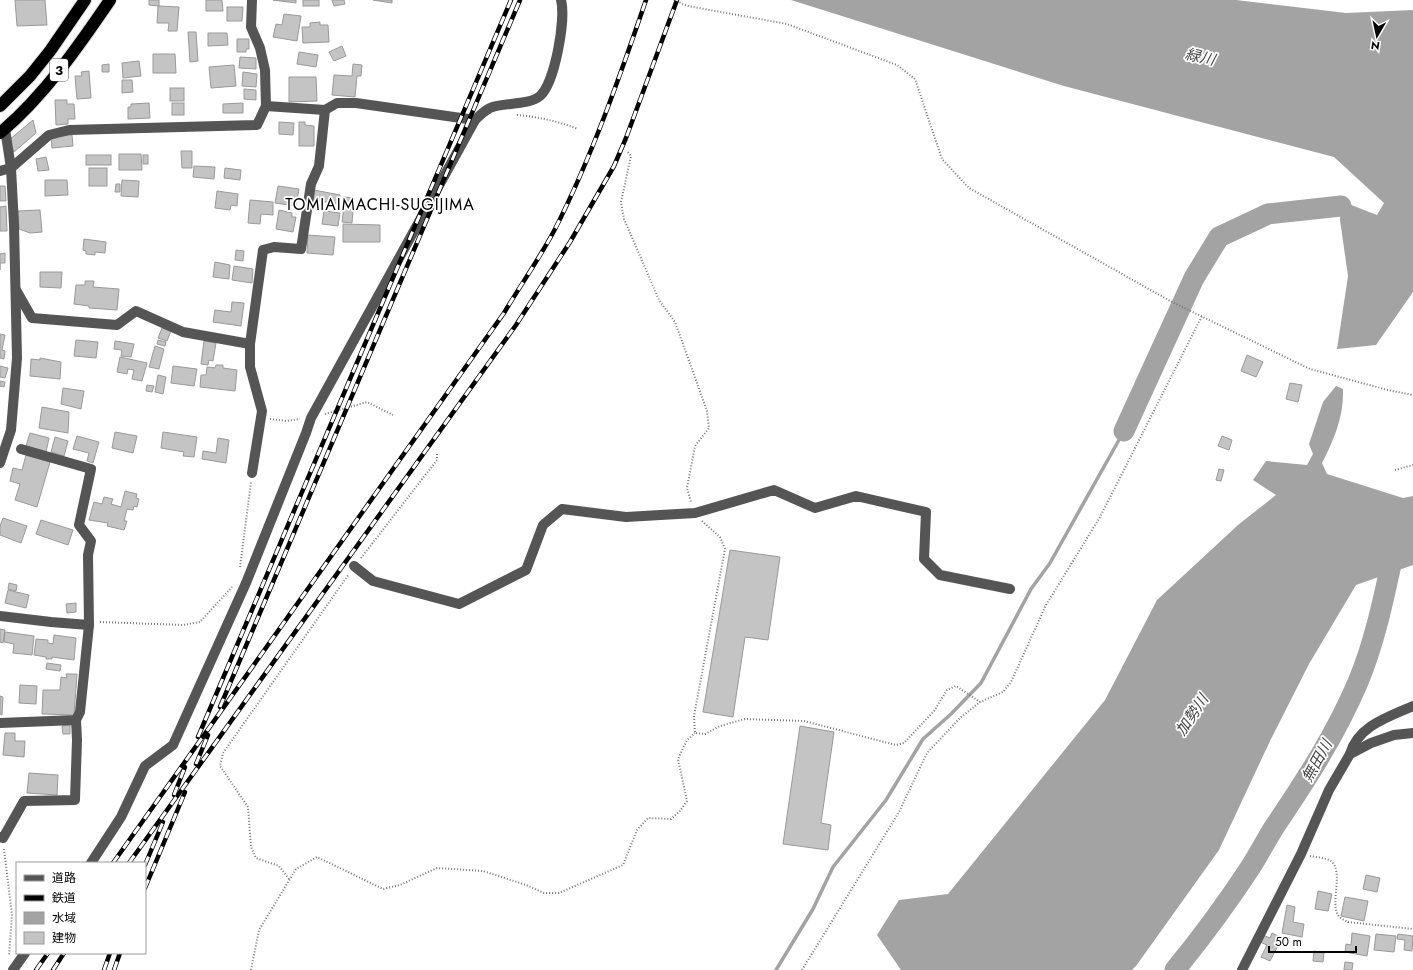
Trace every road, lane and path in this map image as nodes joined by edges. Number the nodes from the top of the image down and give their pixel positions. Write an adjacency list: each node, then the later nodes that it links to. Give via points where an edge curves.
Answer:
1 (85, 0): 6 (highway, 3, via 34,71)
2 (110, 0): 12 (highway, 3, via 79,45 38,95)
3 (252, 0): 7 (street, via 251,27 260,48 265,70)
4 (561, 0): 10 (street, via 562,33 548,86 539,97 490,108)
5 (674, 0): 17 (path, via 688,6 787,24 897,65 915,79 942,159 969,188 1172,302)
6 (0, 106)
7 (266, 106): 8 (street); 14 (street, via 257,125 69,130 49,135)
8 (325, 110): 10 (street, via 337,103 356,103); 18 (street, via 319,166 311,184 301,249 274,247 263,250)
9 (516, 115): 11 (path, via 538,117)
10 (475, 120): 22 (street)
11 (578, 129)
12 (3, 131): 14 (street)
13 (628, 152): 29 (path, via 631,156 621,202 624,219 659,300 675,322 707,411 709,428 695,446 687,488)
14 (11, 168): 15 (street); 16 (street)
15 (0, 171)
16 (16, 290): 18 (street, via 32,318 117,324 136,311 183,332); 25 (street, via 14,415)
17 (1202, 316): 19 (path, via 1310,369); 36 (path, via 1100,517 1046,605 1011,682 1003,692)
18 (250, 344): 21 (street, via 250,367 262,411)
19 (1413, 395)
20 (393, 415): 22 (path, via 367,402)
21 (260, 417): 22 (path, via 286,421); 28 (street)
22 (311, 418): 45 (street, via 246,583 173,745 145,766 121,817)
23 (21, 449): 35 (street, via 91,469 79,525 91,541 88,555)
24 (438, 452): 30 (path, via 437,460)
25 (0, 462)
26 (1413, 465): 27 (path)
27 (1395, 470)
28 (252, 473): 31 (path)
29 (695, 513): 30 (street, via 626,517 562,509 543,525 526,570 459,604 373,581); 33 (street, via 774,490 815,508 856,496 926,512 924,559 940,575); 40 (path, via 720,537 725,549 694,716)
30 (354, 566): 46 (path, via 223,753 220,766 248,807 251,847 256,858 279,866)
31 (240, 572)
32 (233, 586): 35 (path, via 200,622 183,625 97,622)
33 (1010, 589)
34 (0, 616): 35 (street)
35 (89, 625): 38 (street, via 81,705)
36 (980, 702): 40 (path, via 956,686 947,690 934,711 904,743 896,745 804,721 745,719 720,726 704,734); 51 (path, via 960,718 927,753 900,812)
37 (1413, 706): 42 (street, via 1362,731 1353,743)
38 (76, 720): 39 (street); 43 (street, via 74,800 24,801)
39 (0, 723)
40 (695, 733): 46 (path, via 687,740 678,759 687,801 680,812 671,819 648,818 637,830 623,865 559,893 544,893 483,871 438,868 400,885 383,889 317,857 296,868)
41 (1413, 733): 42 (street, via 1394,735)
42 (1350, 754): 44 (street, via 1329,790)
43 (1, 837): 49 (path, via 12,915)
44 (1302, 854): 47 (path, via 1330,860 1334,864 1337,881 1335,909 1339,917 1348,922); 52 (street)
45 (92, 862)
46 (289, 879): 50 (path, via 259,930)
47 (1413, 929)
48 (24, 954): 49 (street)
49 (11, 966)
50 (251, 970)
51 (802, 970)
52 (1242, 970)

